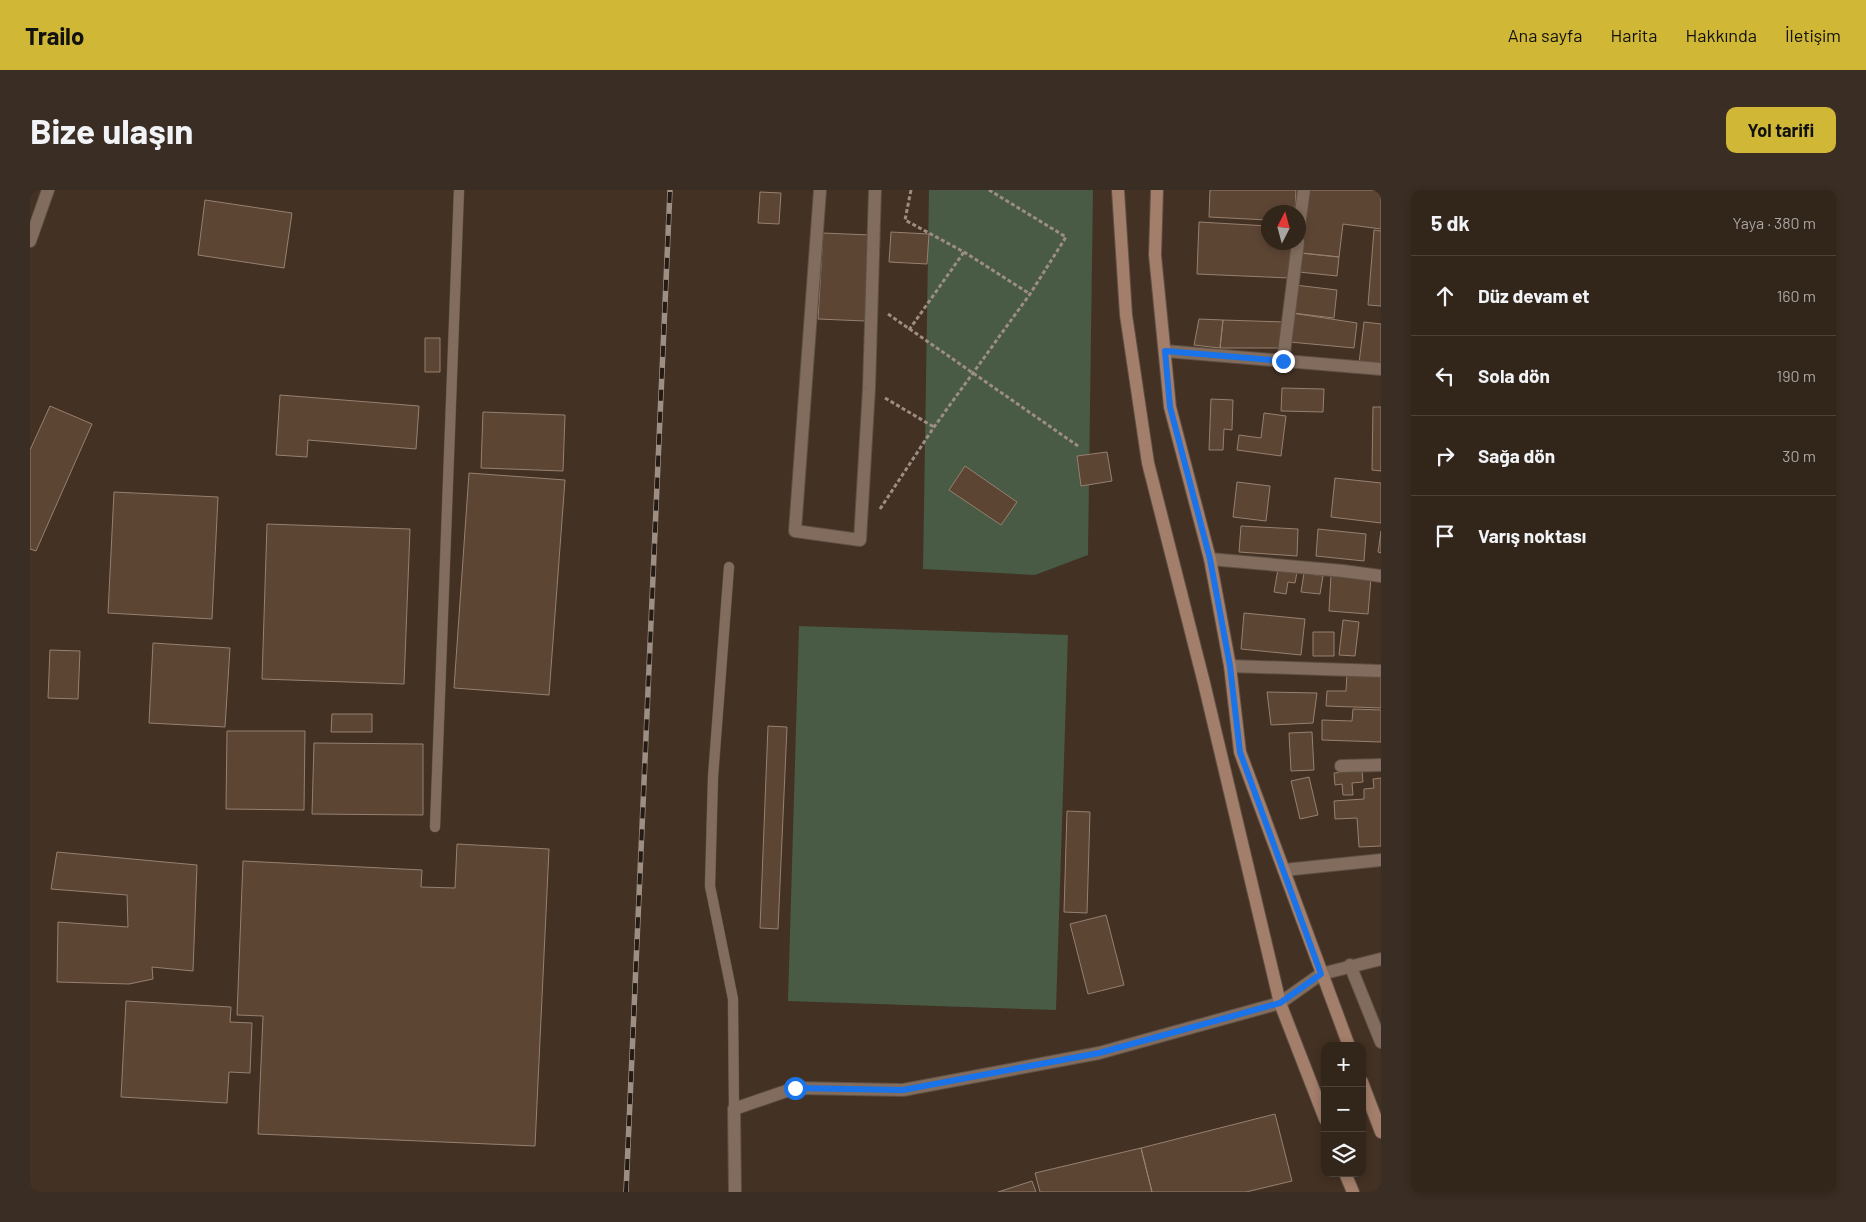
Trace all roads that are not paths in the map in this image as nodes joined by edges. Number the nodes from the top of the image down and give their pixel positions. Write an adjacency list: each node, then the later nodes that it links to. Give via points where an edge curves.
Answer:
1 (48, 190): 9 (street)
2 (459, 190): 21 (lane)
3 (820, 190): 4 (street, via 795,530 860,540 869,388)
4 (874, 190)
5 (1118, 190): 27 (main road, via 1126,315 1148,463)
6 (1157, 190): 11 (main road, via 1154,255)
7 (1304, 190): 8 (street)
8 (1302, 205)
9 (30, 241)
10 (1297, 250): 12 (street)
11 (1165, 351): 12 (street); 14 (main road, via 1170,407)
12 (1283, 361): 13 (street)
13 (1381, 369)
14 (1210, 559): 16 (street); 17 (main road)
15 (729, 567): 31 (lane, via 713,777 710,886 733,999)
16 (1381, 576)
17 (1230, 666): 18 (street); 23 (main road, via 1240,752)
18 (1381, 671)
19 (1381, 765): 20 (street)
20 (1340, 766)
21 (435, 827)
22 (1381, 860): 23 (street)
23 (1284, 870): 26 (main road)
24 (1381, 959): 25 (street)
25 (1350, 965): 26 (street); 29 (street)
26 (1321, 974): 27 (street); 28 (main road)
27 (1280, 1003): 31 (street, via 1099,1053 903,1090 795,1088); 32 (main road)
28 (1347, 1042)
29 (1381, 1042)
30 (1364, 1087): 33 (main road)
31 (734, 1109): 35 (street)
32 (1321, 1109)
33 (1381, 1132)
34 (1347, 1177): 36 (main road)
35 (735, 1192)
36 (1353, 1192)

